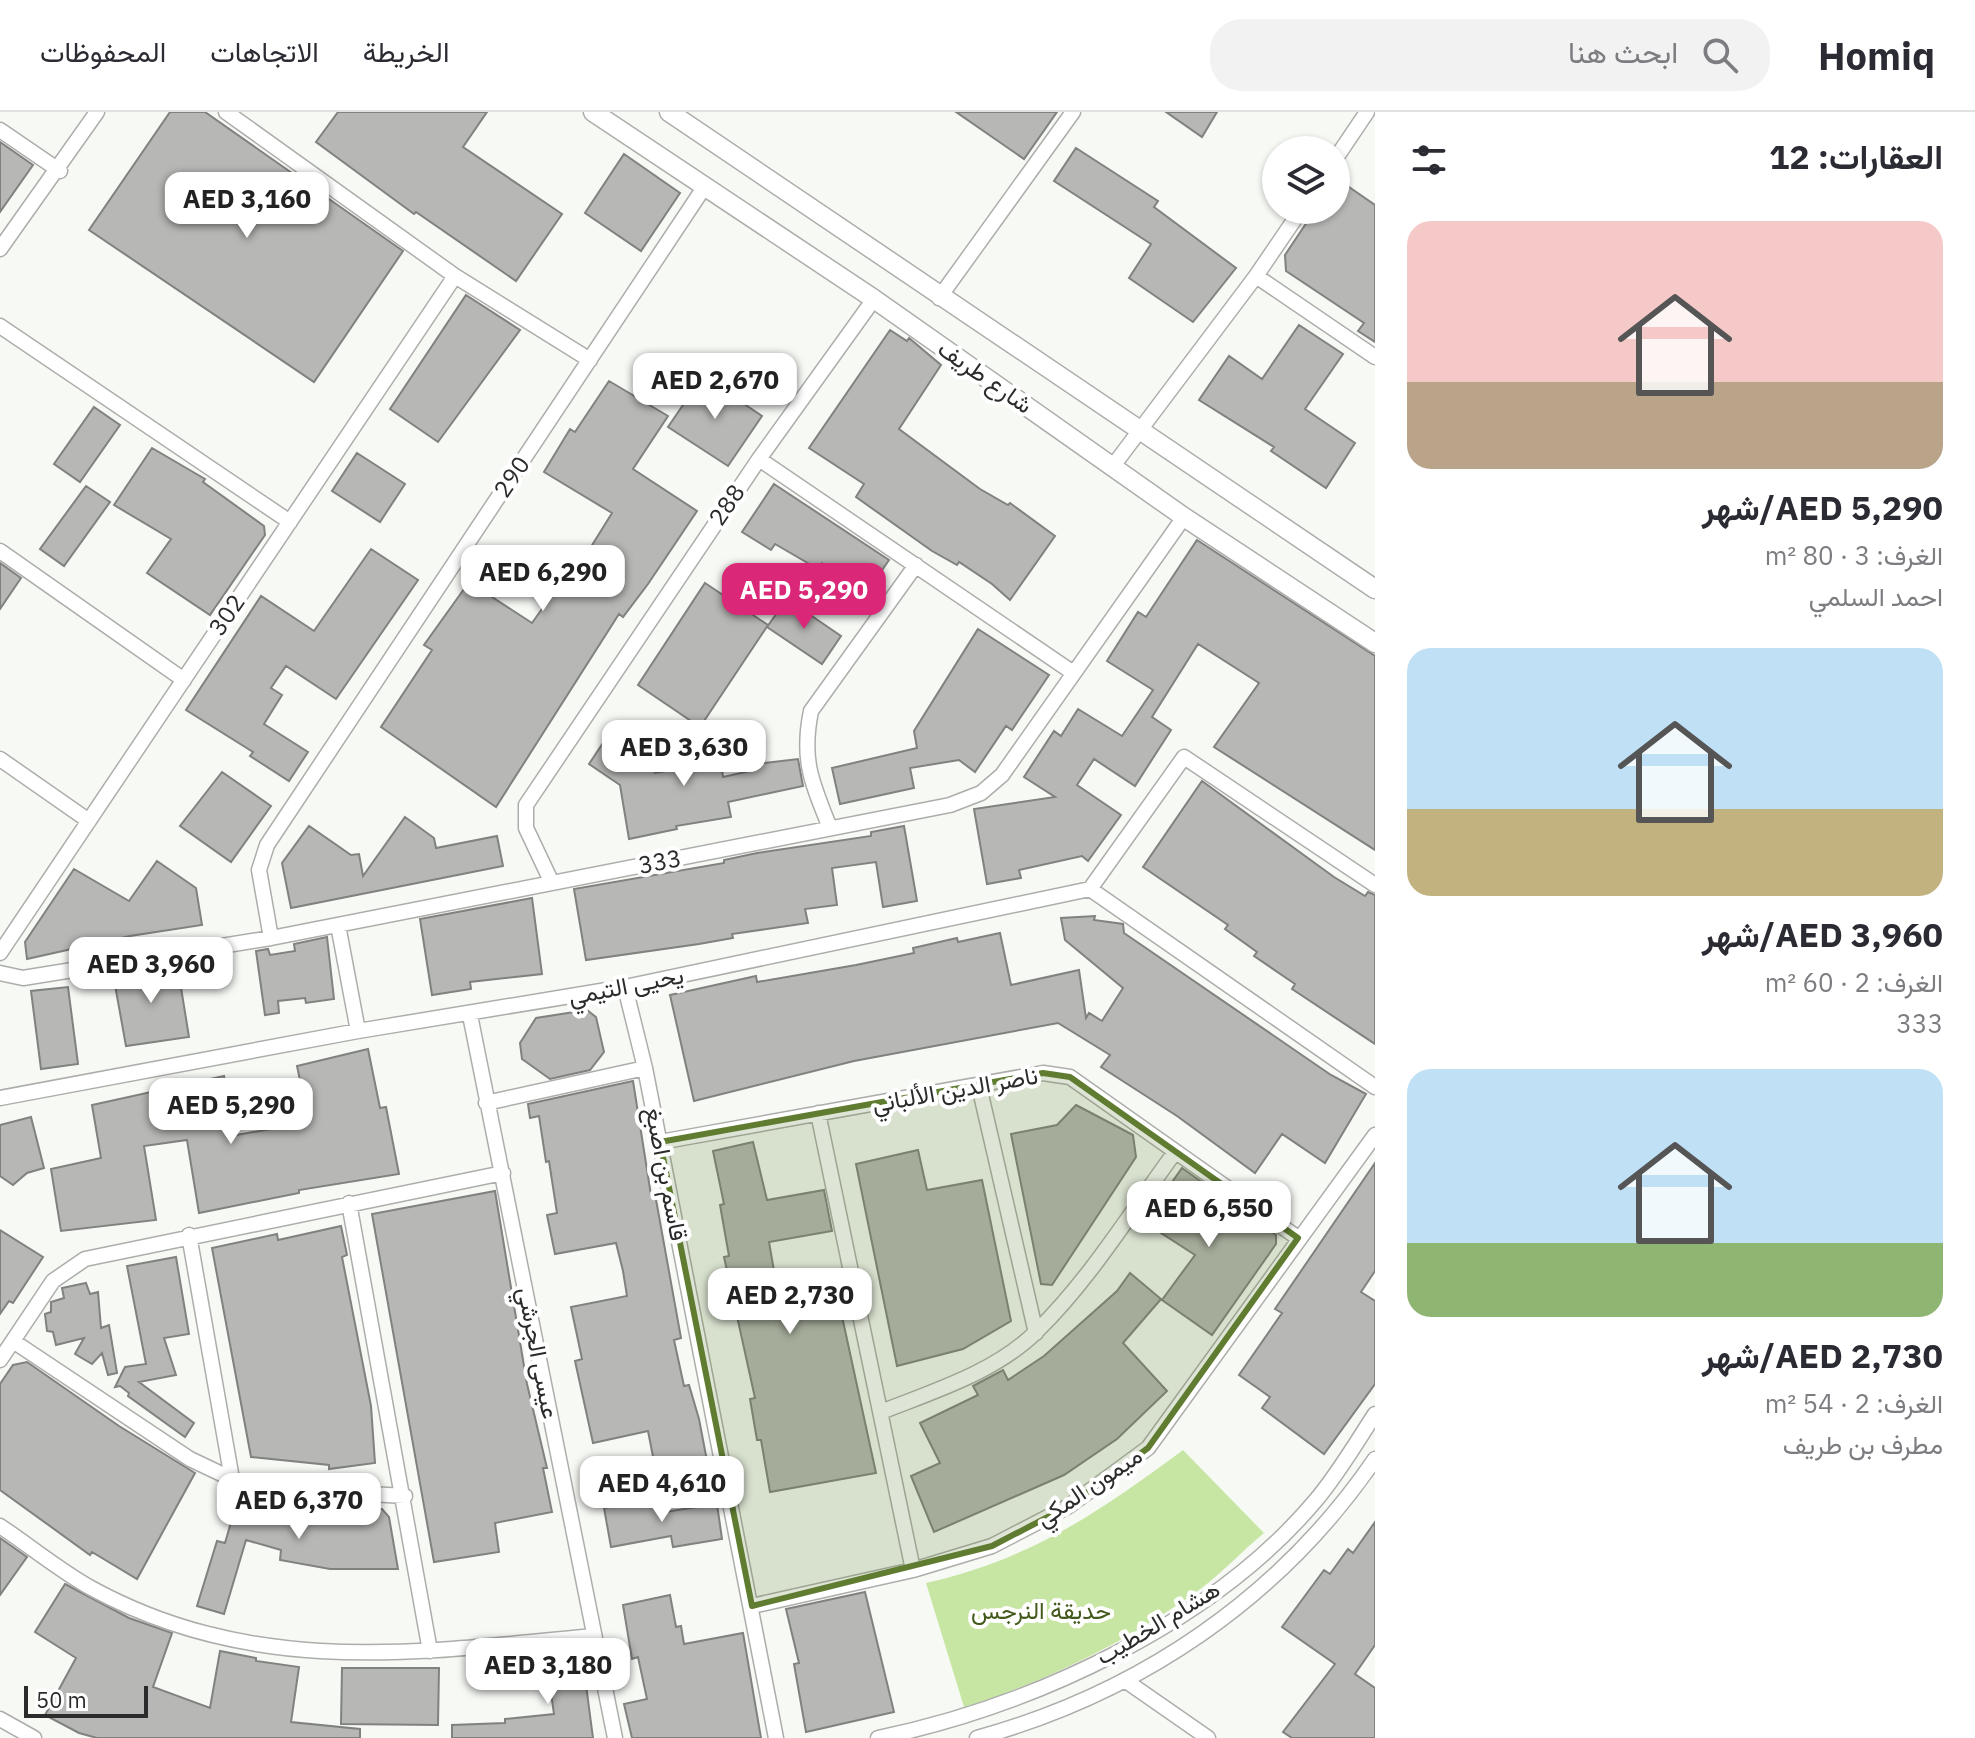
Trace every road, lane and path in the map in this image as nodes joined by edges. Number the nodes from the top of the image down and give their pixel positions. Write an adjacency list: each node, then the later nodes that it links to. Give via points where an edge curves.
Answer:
1 (97, 112): 9 (street)
2 (226, 112): 13 (street)
3 (593, 112): 10 (street, شارع طريف)
4 (669, 112): 15 (street, شارع طريف)
5 (1073, 112): 15 (street)
6 (1367, 112): 8 (street)
7 (0, 130): 9 (street)
8 (1350, 137)
9 (58, 170): 12 (street)
10 (703, 189): 16 (street, شارع طريف); 19 (street, 290)
11 (1291, 224): 14 (street)
12 (0, 249)
13 (455, 276): 19 (street); 24 (street, 302)
14 (1256, 276): 18 (street); 20 (street)
15 (939, 298): 20 (street, شارع طريف)
16 (874, 299): 21 (street, 288); 22 (street, شارع طريف)
17 (0, 326): 24 (street)
18 (1375, 357)
19 (590, 360): 38 (street, 290, via 267,845 259,870)
20 (1140, 429): 22 (street); 27 (street, شارع طريف)
21 (759, 459): 26 (street); 34 (street, 288, via 526,805 526,828)
22 (1113, 466): 23 (street, شارع طريف)
23 (1184, 517): 28 (street, شارع طريف); 29 (street, 333)
24 (290, 522): 30 (street, 302)
25 (0, 551): 30 (street)
26 (916, 565): 29 (street); 33 (street, via 811,711 805,740 808,773)
27 (1375, 589)
28 (1375, 643)
29 (1072, 672): 33 (street, 333, via 1002,775 981,793 950,805)
30 (184, 680): 32 (street, 302)
31 (0, 759): 32 (street)
32 (89, 821): 39 (street, 302)
33 (830, 828): 34 (street, 333)
34 (552, 883): 37 (street, 333)
35 (1375, 885): 36 (street, via 1184,757)
36 (1090, 889): 41 (street, يحيى التيمي); 46 (street)
37 (338, 925): 38 (street, 333); 43 (street)
38 (271, 938): 40 (street, 333, via 23,978)
39 (0, 953)
40 (0, 973)
41 (625, 987): 42 (street, يحيى التيمي); 44 (street, قاسم بن اصبغ)
42 (470, 1015): 43 (street, يحيى التيمي); 48 (street, عيسى الجرشي)
43 (358, 1031): 47 (street, يحيى التيمي)
44 (645, 1068): 48 (street); 51 (street, قاسم بن اصبغ)
45 (979, 1086): 49 (street, ناصر الدين الألباني); 52 (street, ناصر الدين الألباني, via 1043,1073 1070,1077); 57 (street)
46 (1375, 1087)
47 (0, 1098)
48 (486, 1103): 53 (street, عيسى الجرشي)
49 (818, 1113): 51 (street, ناصر الدين الألباني); 60 (street)
50 (1375, 1135): 56 (street, ميمون المكي)
51 (660, 1142): 67 (street, قاسم بن اصبغ)
52 (1175, 1152): 56 (street, ناصر الدين الألباني); 57 (street)
53 (503, 1173): 54 (street); 68 (street, عيسى الجرشي)
54 (349, 1203): 55 (street); 64 (street)
55 (189, 1235): 58 (street, via 85,1259 68,1268 53,1281); 63 (street)
56 (1298, 1238): 66 (street, ميمون المكي, via 1148,1448 1043,1520 992,1546)
57 (1036, 1333): 60 (street, via 960,1381)
58 (13, 1341): 59 (street); 63 (street, via 190,1459)
59 (0, 1360)
60 (881, 1412): 66 (street)
61 (1375, 1414): 75 (street, هشام الخطيب, via 1316,1500 1224,1585 1178,1617 1086,1666 985,1709)
62 (1375, 1459): 70 (street, هشام الخطيب, via 1339,1512 1254,1596)
63 (232, 1479): 64 (street, via 278,1489)
64 (405, 1496): 69 (street)
65 (0, 1526): 69 (street, via 90,1587 152,1616 223,1638 310,1653)
66 (913, 1570): 67 (street, ميمون المكي)
67 (752, 1606): 74 (street, قاسم بن اصبغ)
68 (593, 1636): 69 (street); 73 (street, عيسى الجرشي)
69 (430, 1651)
70 (1126, 1681): 76 (street, هشام الخطيب); 77 (street)
71 (0, 1719): 72 (street)
72 (34, 1738)
73 (615, 1738)
74 (776, 1738)
75 (878, 1738)
76 (977, 1738)
77 (1208, 1738)

